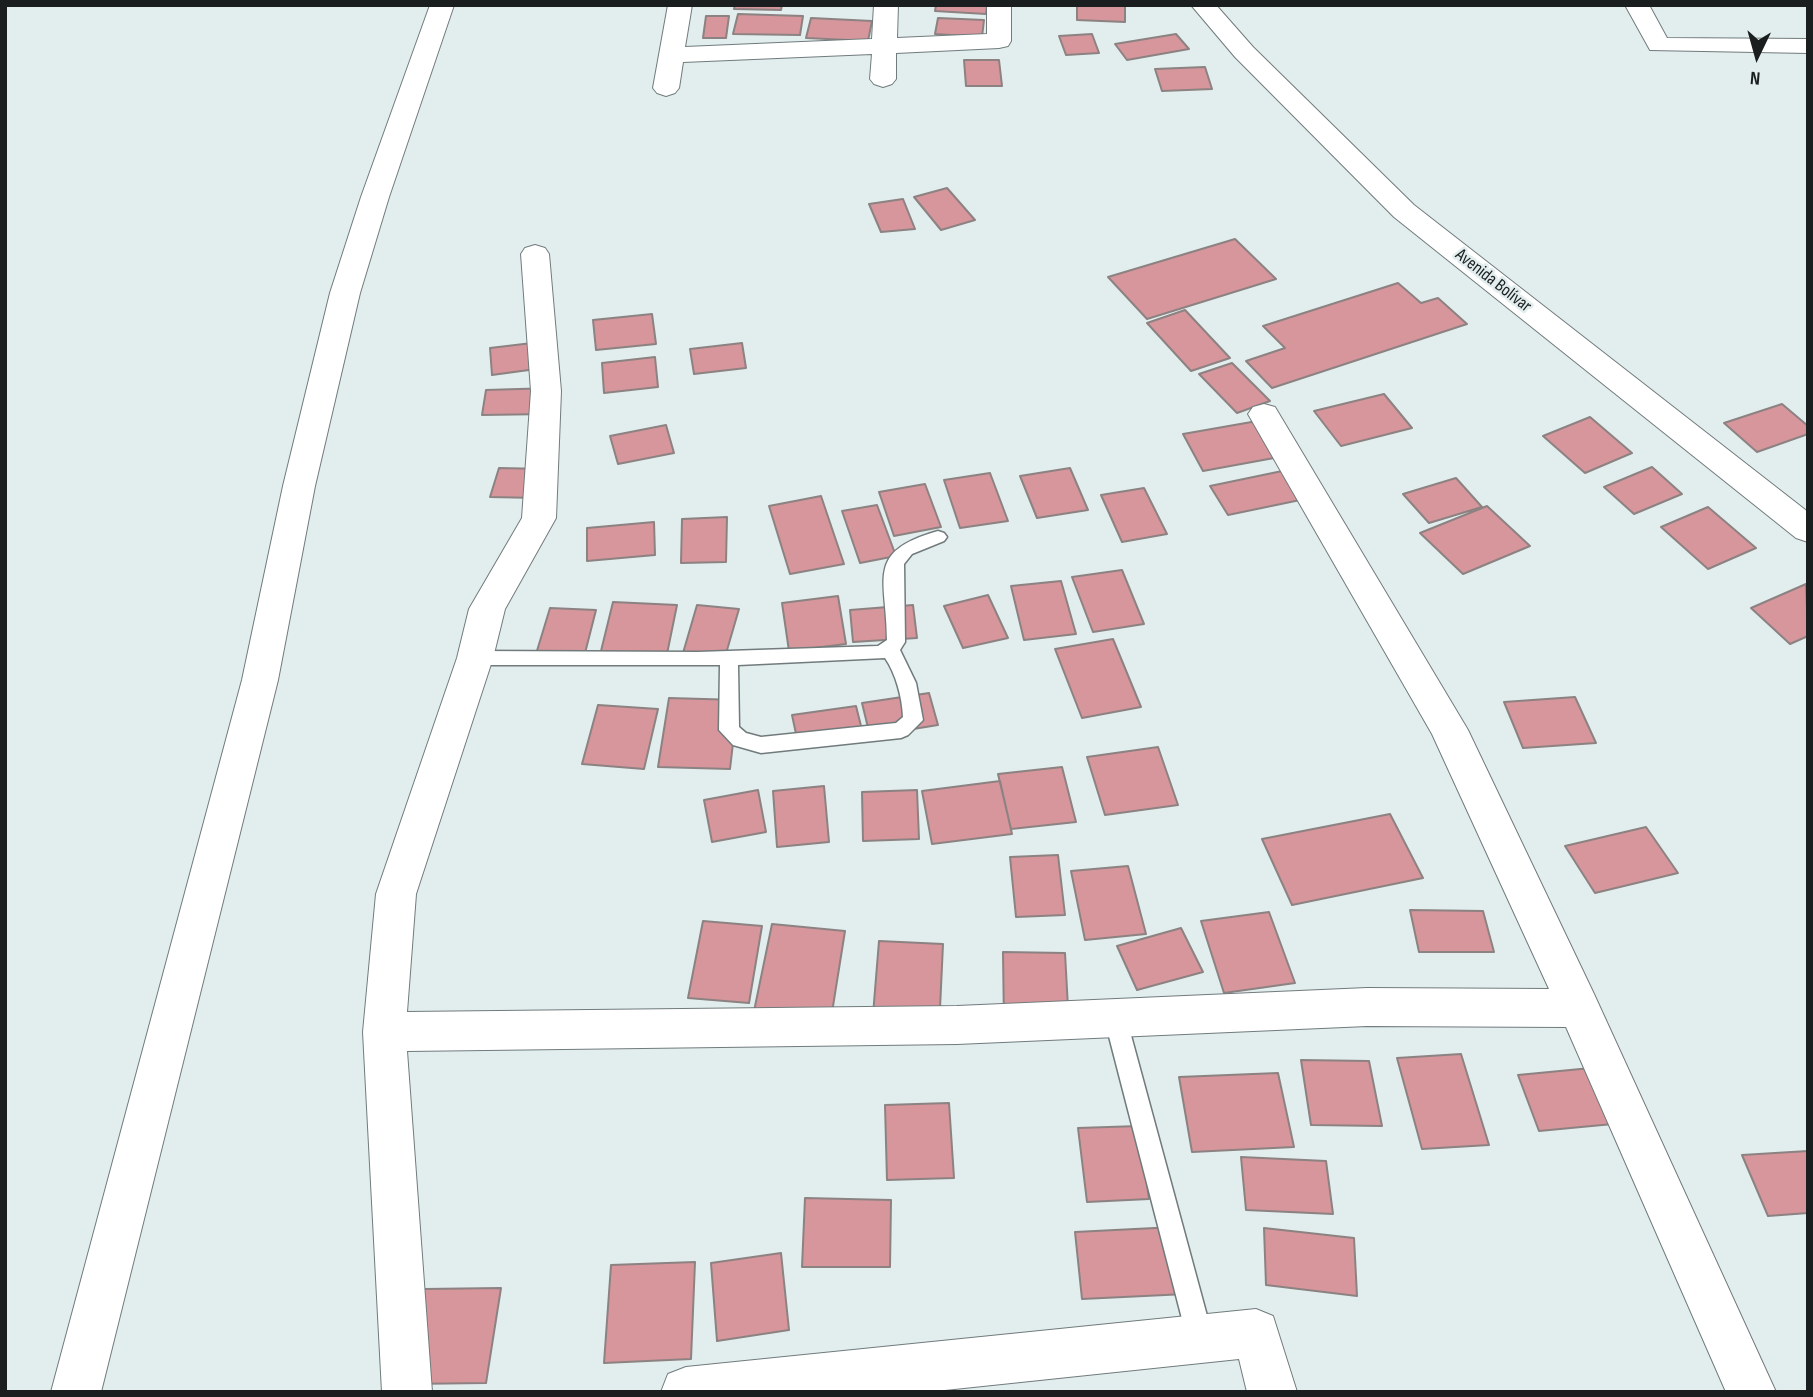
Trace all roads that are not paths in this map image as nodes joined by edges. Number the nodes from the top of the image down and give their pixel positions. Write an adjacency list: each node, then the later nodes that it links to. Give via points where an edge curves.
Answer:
1 (442, 5): 23 (street, via 345,293 299,486 260,680)
2 (680, 5): 9 (street)
3 (886, 5): 7 (street)
4 (999, 5): 7 (street, via 999,41)
5 (1203, 5): 14 (street, Avenida Bolívar, via 1404,211)
6 (1637, 5): 8 (street, via 1658,45)
7 (886, 46): 9 (street); 10 (street)
8 (1808, 46)
9 (672, 55): 11 (street)
10 (883, 79)
11 (666, 88)
12 (535, 254): 18 (street, via 546,391 539,518 487,609)
13 (1264, 414): 19 (street, via 1449,730)
14 (1808, 530)
15 (938, 537): 16 (lane, via 899,555 894,569 896,642)
16 (890, 649): 17 (lane); 17 (lane, via 913,701 914,720 901,730 761,745 729,730)
17 (729, 657): 18 (lane)
18 (475, 658): 21 (street, via 396,894)
19 (1579, 1009): 20 (street, via 1367,1007); 27 (street)
20 (1115, 1017): 21 (street, via 957,1025); 22 (lane)
21 (383, 1032): 24 (street)
22 (1200, 1338): 25 (street); 26 (street, via 1256,1333)
23 (76, 1392)
24 (407, 1392)
25 (686, 1392)
26 (1272, 1392)
27 (1751, 1392)

